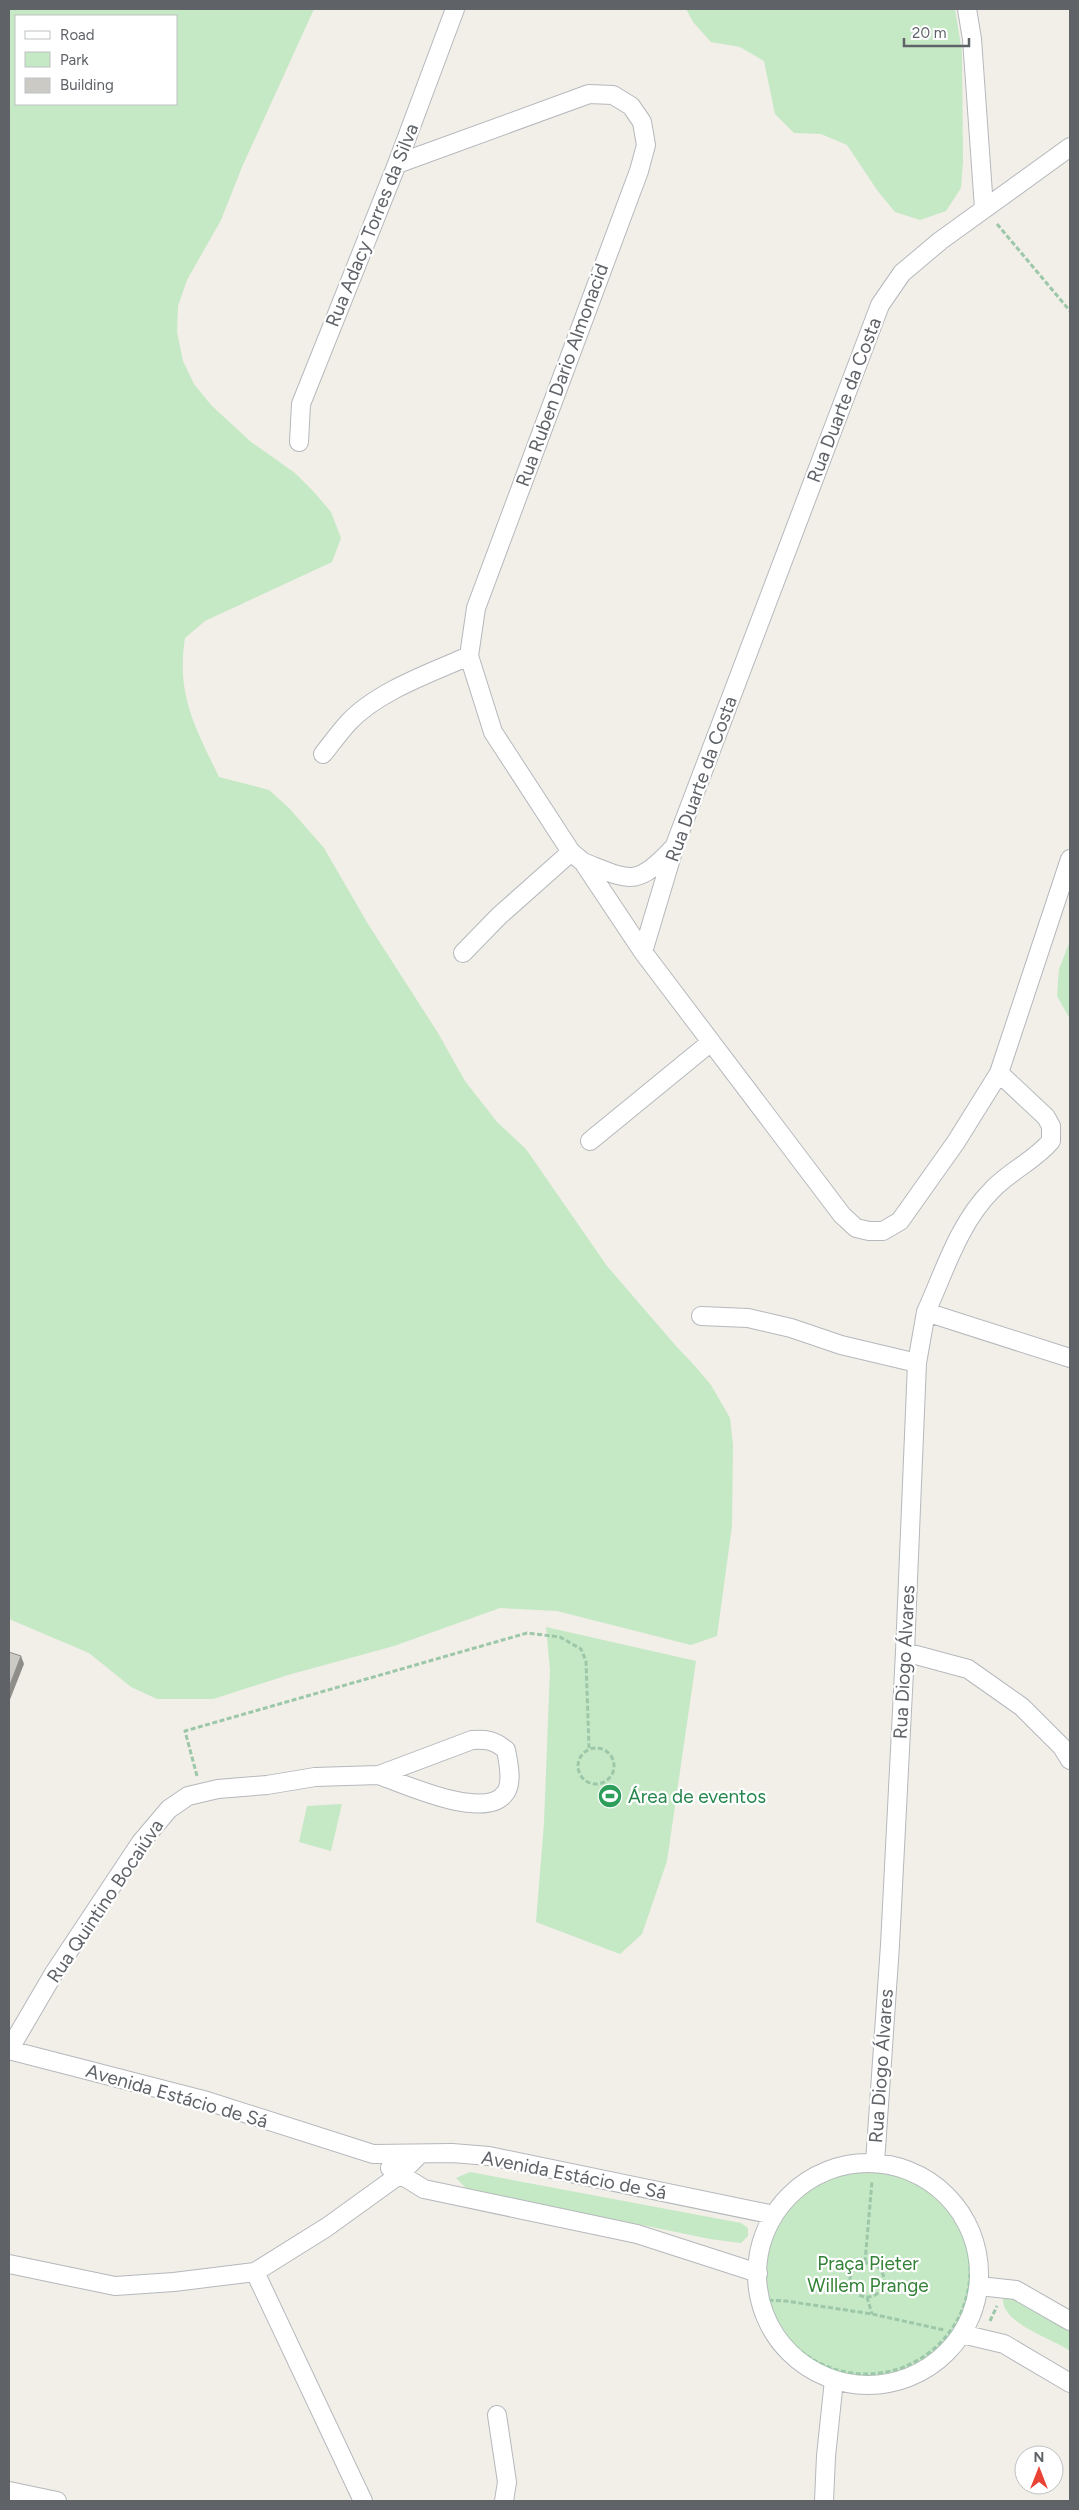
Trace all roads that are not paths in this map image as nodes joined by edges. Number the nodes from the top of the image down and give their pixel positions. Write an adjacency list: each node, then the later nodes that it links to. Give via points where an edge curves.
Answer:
1 (455, 9): 4 (street, Rua Adacy Torres da Silva)
2 (967, 9): 5 (street)
3 (1070, 147): 5 (street, Rua Duarte da Costa)
4 (397, 164): 6 (street, Rua Adacy Torres da Silva, via 301,404); 7 (street, Rua Ruben Dario Almonacid, via 589,94 613,95 631,106 642,122 646,145 476,608)
5 (984, 208): 9 (street, Rua Duarte da Costa, via 902,273 880,305)
6 (299, 442)
7 (469, 656): 8 (street, via 372,704 348,722); 10 (street, Rua Ruben Dario Almonacid, via 492,732)
8 (323, 754)
9 (675, 845): 10 (street, via 652,870 640,876 621,877); 12 (street, Rua Duarte da Costa)
10 (577, 857): 12 (street, Rua Ruben Dario Almonacid); 13 (street, via 499,916)
11 (1070, 859): 15 (street)
12 (643, 952): 14 (street)
13 (463, 953)
14 (711, 1042): 15 (street, via 842,1215 856,1228 869,1231 883,1231 900,1221 956,1142); 16 (street)
15 (999, 1073): 17 (street, via 1046,1117 1051,1126 1051,1141 1042,1152 1010,1173 972,1212)
16 (590, 1141)
17 (926, 1312): 19 (street); 20 (street, Rua Diogo Álvares)
18 (701, 1316): 20 (street, via 748,1318)
19 (1070, 1358)
20 (917, 1363): 21 (street, Rua Diogo Álvares)
21 (905, 1652): 22 (street, via 968,1669 1022,1706 1062,1747); 27 (street, Rua Diogo Álvares, via 890,1945)
22 (1070, 1760)
23 (379, 1775): 23 (street, Rua Quintino Bocaiúva, via 472,1740 486,1739 497,1742 506,1750 510,1770 508,1790 498,1800 480,1805 444,1798); 24 (street, Rua Quintino Bocaiúva, via 315,1777 218,1789 188,1796 169,1810 141,1842 54,1974)
24 (9, 2050): 25 (street, Avenida Estácio de Sá, via 207,2101)
25 (373, 2154): 26 (street, Avenida Estácio de Sá); 28 (street, Avenida Estácio de Sá)
26 (419, 2155): 28 (street); 29 (street, Avenida Estácio de Sá, via 489,2156)
27 (874, 2165): 29 (street, via 841,2167 810,2179); 33 (street, via 915,2174 934,2185 954,2203 967,2223 975,2245)
28 (399, 2175): 31 (street, via 327,2227); 32 (street, Avenida Estácio de Sá, via 424,2189 637,2234)
29 (774, 2215): 32 (street, via 758,2256)
30 (9, 2264): 31 (street, via 115,2286)
31 (254, 2272): 41 (street)
32 (758, 2273): 36 (street, via 764,2314 776,2336 792,2355 812,2370)
33 (979, 2286): 34 (street, via 1016,2290); 35 (street, via 971,2316)
34 (1070, 2320)
35 (956, 2333): 36 (street, via 948,2351 930,2366 901,2380 871,2385); 37 (street, via 1004,2344)
36 (834, 2380): 43 (street)
37 (1070, 2383)
38 (497, 2415): 42 (street, via 507,2482)
39 (9, 2491): 40 (street)
40 (57, 2501)
41 (362, 2501)
42 (504, 2501)
43 (824, 2501)

